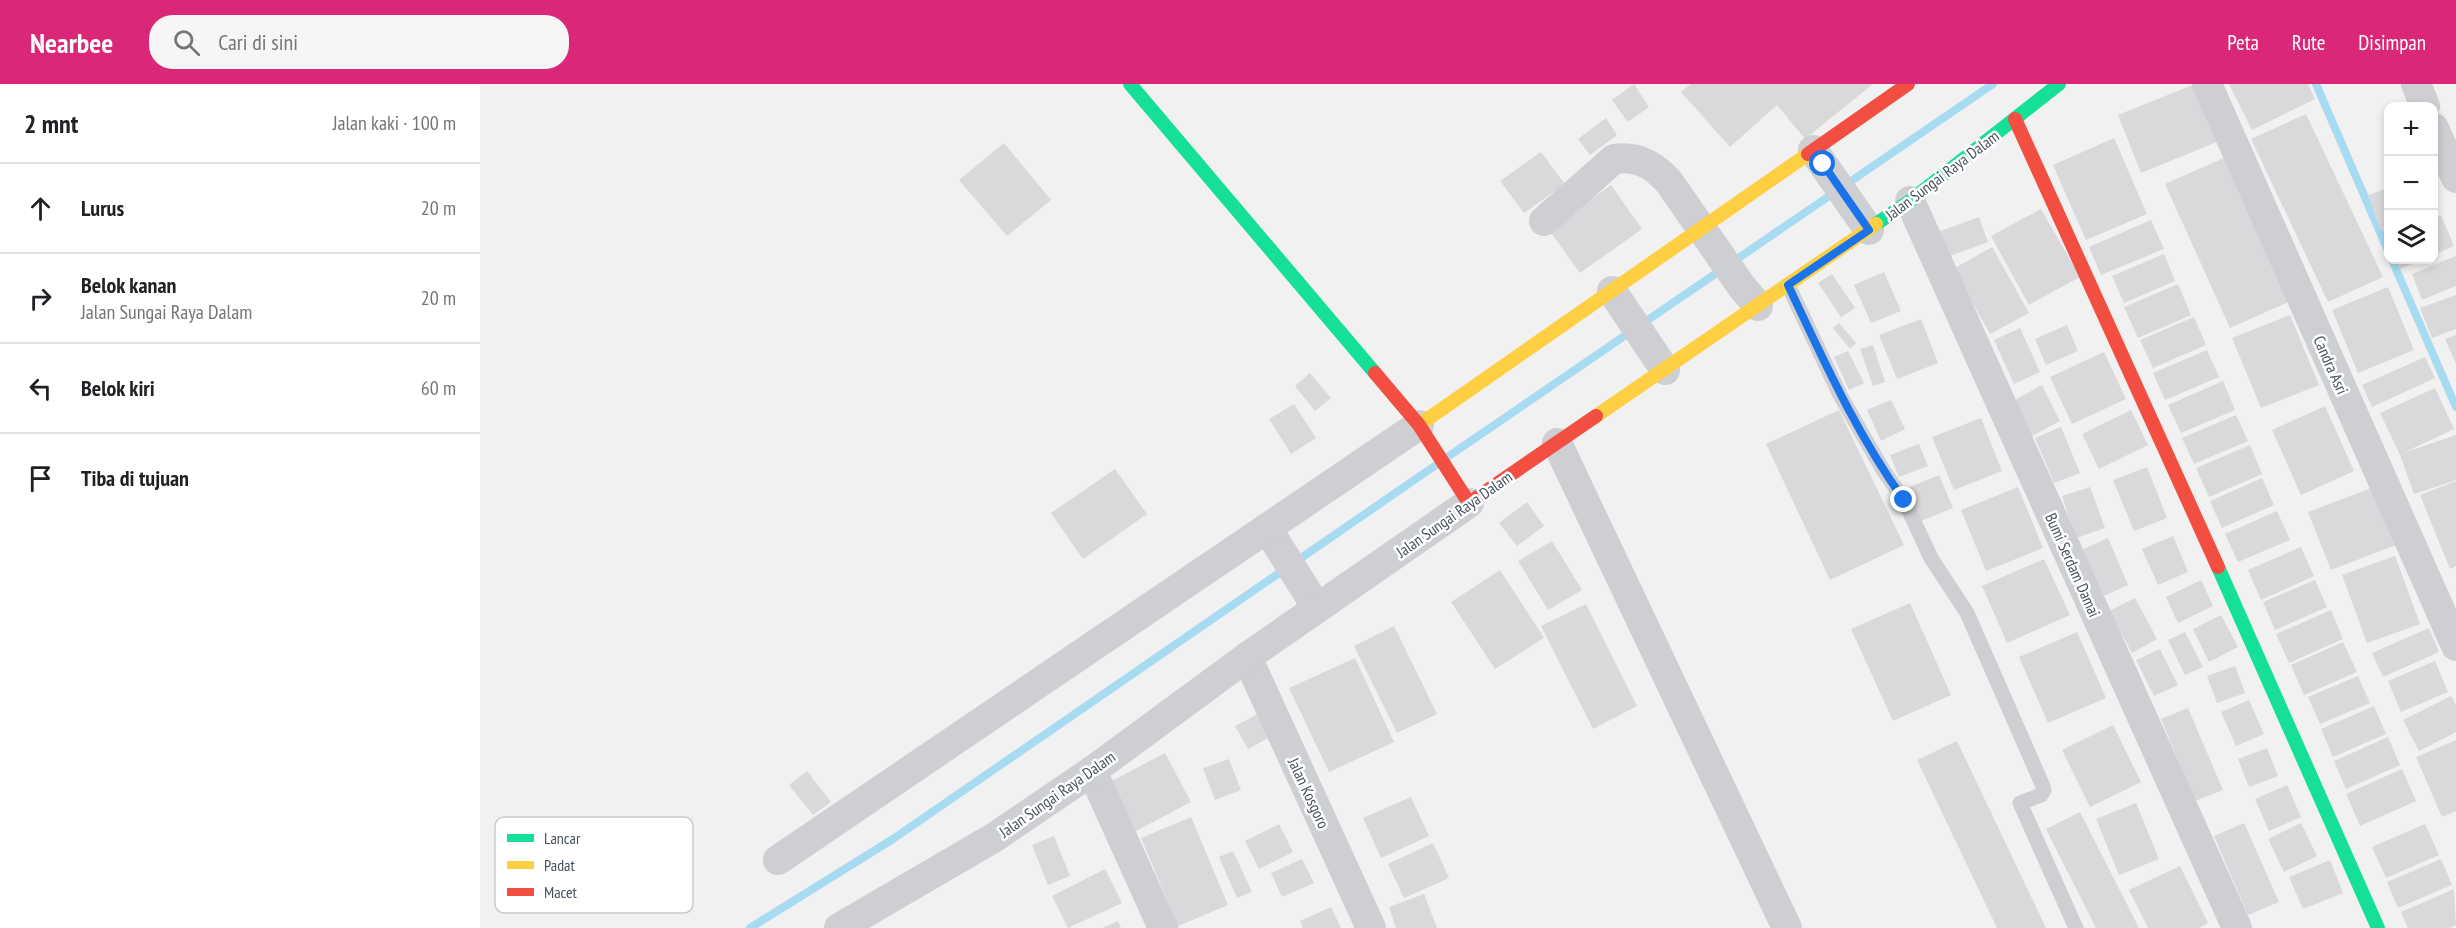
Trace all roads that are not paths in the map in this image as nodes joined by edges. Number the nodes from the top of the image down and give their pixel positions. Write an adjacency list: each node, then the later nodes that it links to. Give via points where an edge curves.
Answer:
1 (1130, 84): 19 (street)
2 (1908, 84): 9 (street)
3 (2207, 84): 24 (street, Candra Asri)
4 (2416, 84): 6 (street)
5 (2046, 88): 7 (street, Jalan Sungai Raya Dalam)
6 (2423, 102)
7 (2015, 119): 11 (street, Jalan Sungai Raya Dalam); 34 (street)
8 (2438, 139): 10 (street)
9 (1818, 157): 12 (street); 14 (street)
10 (2456, 178)
11 (1910, 201): 12 (street, Jalan Sungai Raya Dalam); 33 (street, Bumi Serdam Damai)
12 (1862, 219): 15 (street, Jalan Sungai Raya Dalam)
13 (1544, 221): 14 (street, via 1614,159 1627,157 1658,169)
14 (1705, 234): 16 (street); 17 (street)
15 (1788, 285): 17 (street, Jalan Sungai Raya Dalam); 32 (lane, via 1840,395 1904,500 1930,558 1967,613 2042,784 2041,795 2020,803)
16 (1615, 295): 18 (street); 19 (street)
17 (1750, 297): 18 (street, Jalan Sungai Raya Dalam)
18 (1657, 358): 20 (street, Jalan Sungai Raya Dalam)
19 (1426, 434): 21 (street); 22 (street)
20 (1557, 443): 21 (street, Jalan Sungai Raya Dalam); 31 (street)
21 (1464, 494): 23 (street, Jalan Sungai Raya Dalam)
22 (1270, 532): 23 (street); 27 (street)
23 (1313, 601): 25 (street, Jalan Sungai Raya Dalam)
24 (2456, 646)
25 (1247, 657): 26 (street, Jalan Sungai Raya Dalam); 30 (street, Jalan Kosgoro)
26 (1092, 771): 28 (street, Jalan Sungai Raya Dalam, via 995,837); 29 (street)
27 (778, 860)
28 (839, 928)
29 (1163, 928)
30 (1371, 928)
31 (1787, 928)
32 (2076, 928)
33 (2237, 928)
34 (2378, 928)

